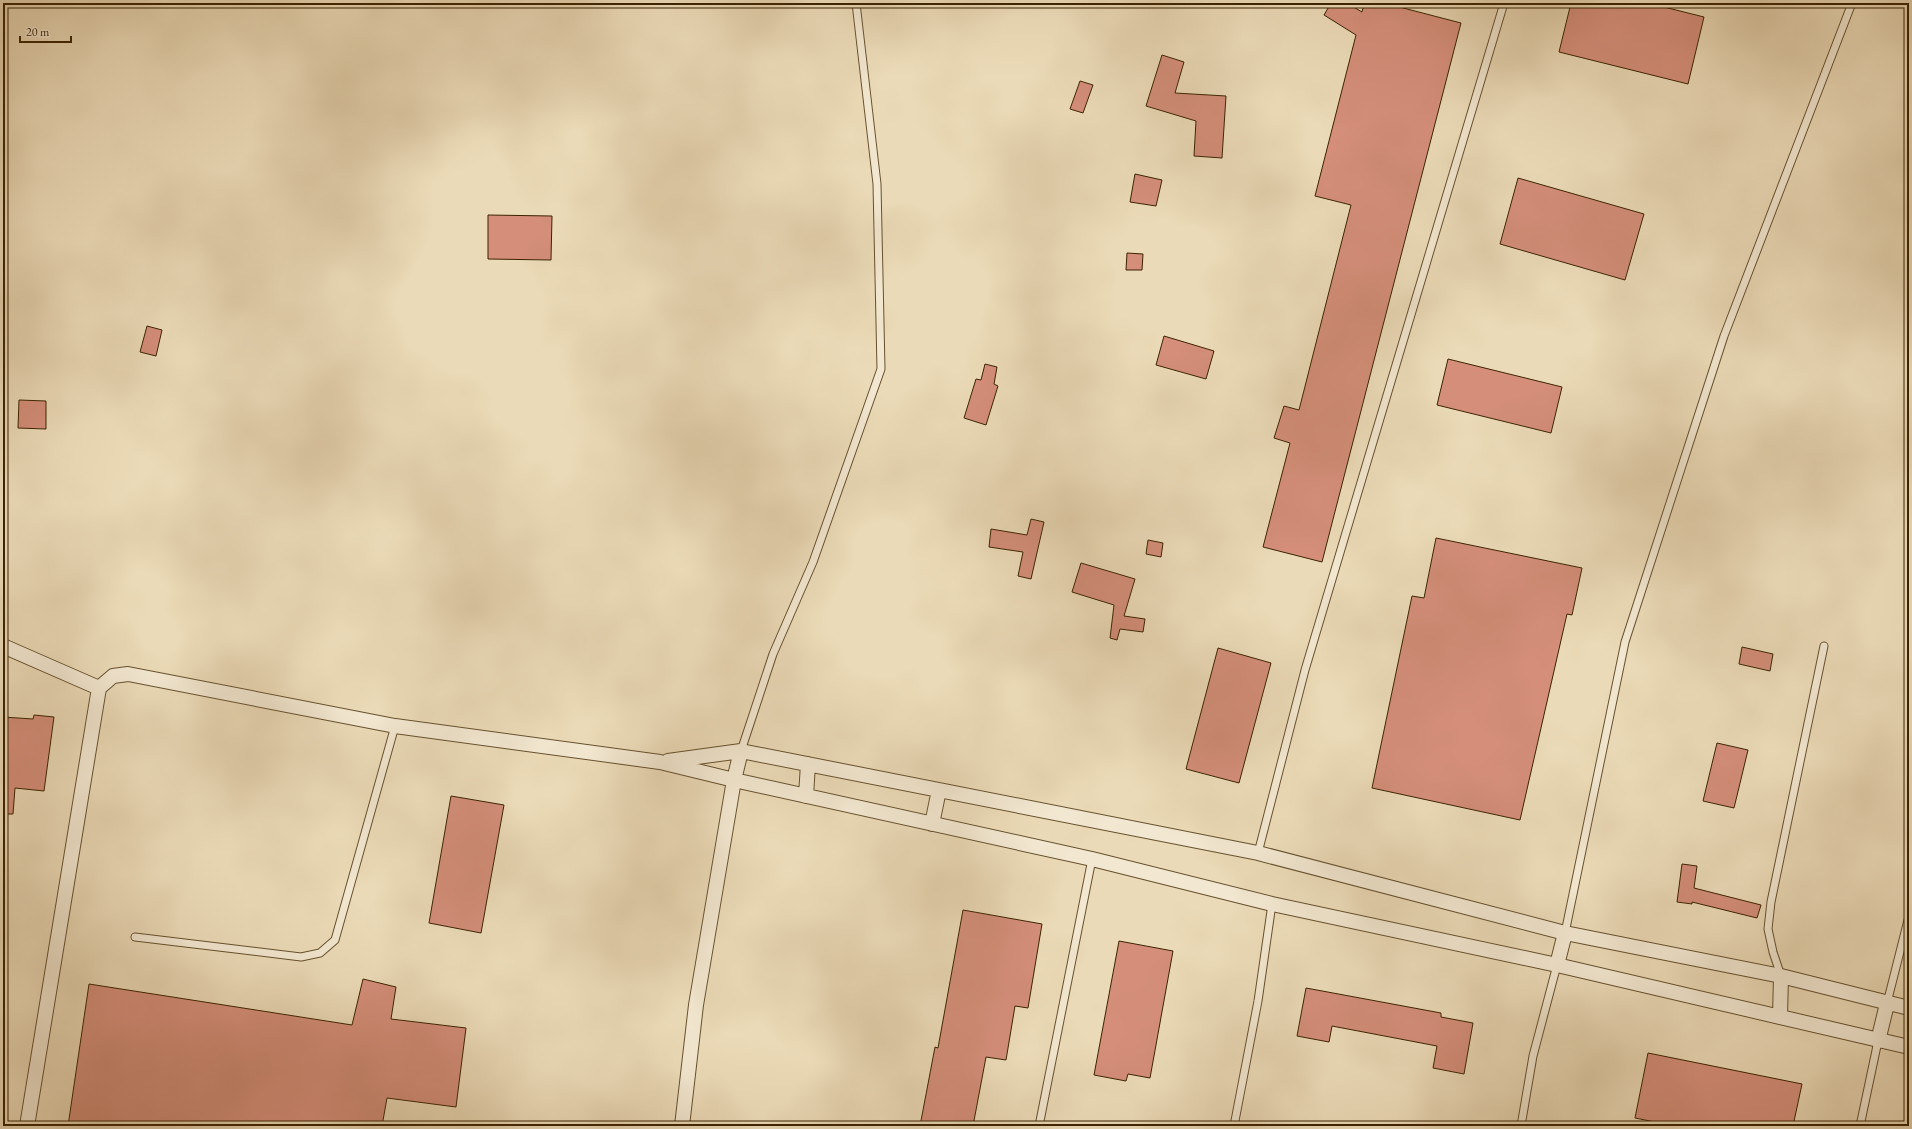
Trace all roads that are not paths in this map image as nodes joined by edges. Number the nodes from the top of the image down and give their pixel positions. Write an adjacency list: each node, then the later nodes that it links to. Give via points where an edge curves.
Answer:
1 (856, 3): 8 (lane, via 877,184 880,369 813,562 773,654)
2 (1504, 3): 15 (lane, via 1305,670)
3 (1852, 3): 19 (lane, via 1724,336 1625,642)
4 (3, 646): 6 (street)
5 (1824, 646): 22 (lane, via 1771,902 1768,929)
6 (99, 688): 7 (street, via 113,676 128,674); 28 (street)
7 (396, 726): 9 (street); 20 (lane, via 335,940 320,953 301,957)
8 (741, 751): 9 (street); 10 (street); 11 (street)
9 (660, 762): 11 (street)
10 (808, 764): 12 (street); 13 (street)
11 (734, 780): 13 (street); 29 (street, via 696,1005)
12 (939, 790): 14 (street); 15 (street)
13 (806, 796): 14 (street)
14 (932, 824): 16 (street)
15 (1258, 853): 19 (street)
16 (1092, 859): 17 (street); 30 (lane)
17 (1272, 904): 21 (street); 31 (lane, via 1258,1001)
18 (1909, 916): 23 (lane)
19 (1565, 933): 21 (street); 22 (street)
20 (135, 936)
21 (1557, 965): 25 (street); 32 (lane, via 1533,1056)
22 (1781, 976): 23 (street); 25 (street)
23 (1887, 1004): 24 (street); 26 (street)
24 (1909, 1008)
25 (1780, 1017): 26 (street)
26 (1878, 1041): 27 (street); 33 (lane)
27 (1909, 1048)
28 (27, 1126)
29 (682, 1126)
30 (1039, 1126)
31 (1234, 1126)
32 (1521, 1126)
33 (1860, 1126)

